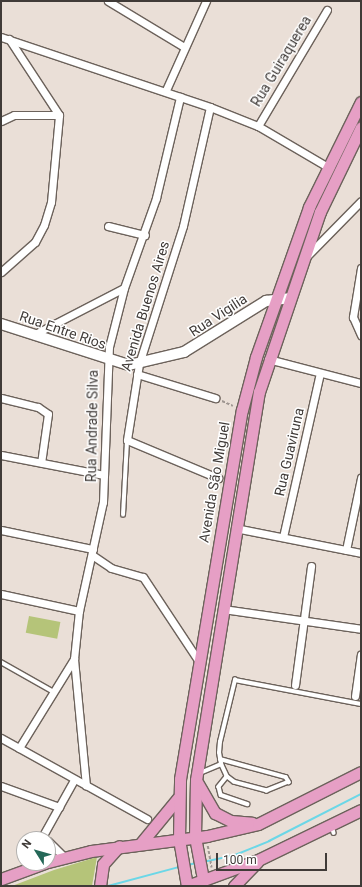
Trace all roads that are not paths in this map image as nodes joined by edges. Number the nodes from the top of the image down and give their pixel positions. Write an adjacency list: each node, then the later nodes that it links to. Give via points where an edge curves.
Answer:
1 (108, 1): 6 (street)
2 (206, 1): 6 (street)
3 (327, 10): 13 (street, Rua Guiraquerea)
4 (1, 36): 5 (street)
5 (8, 39): 7 (street); 11 (street)
6 (184, 47): 7 (street)
7 (166, 90): 8 (street)
8 (180, 96): 10 (street); 18 (street, Rua Andrade Silva)
9 (361, 102): 15 (main road, Avenida São Miguel)
10 (210, 107): 13 (street); 30 (street, Avenida Buenos Aires, via 183,226)
11 (59, 115): 12 (street, via 14,115); 21 (street, via 51,202 44,225 35,242)
12 (1, 121)
13 (258, 126): 15 (street)
14 (361, 127): 19 (main road, Avenida São Miguel, via 334,178)
15 (326, 166): 23 (main road, Avenida São Miguel)
16 (361, 202): 19 (street)
17 (108, 226): 18 (street)
18 (145, 235): 22 (street, Rua Andrade Silva)
19 (302, 261): 24 (main road, Avenida São Miguel)
20 (361, 268): 27 (street, via 353,317)
21 (1, 272)
22 (124, 288): 26 (street); 29 (street, Rua Andrade Silva)
23 (277, 298): 24 (street, Rua Vigilia); 30 (street, Rua Vigilia, via 252,309 203,344); 57 (main road, Avenida São Miguel, via 242,410)
24 (289, 298): 28 (main road, Avenida São Miguel)
25 (1, 324): 26 (street, Rua Entre Rios)
26 (33, 335): 29 (street, Rua Entre Rios)
27 (361, 335)
28 (268, 359): 31 (street); 42 (main road, Avenida São Miguel)
29 (112, 362): 30 (street, Rua Vigilia); 38 (street, Rua Andrade Silva)
30 (135, 368): 34 (street); 35 (street, Avenida Buenos Aires)
31 (320, 373): 32 (street); 44 (street, Rua Guaviruna)
32 (361, 384)
33 (1, 398): 37 (street, via 38,407 48,414)
34 (215, 398)
35 (127, 440): 39 (street); 41 (lane, Avenida Buenos Aires)
36 (1, 455): 37 (street)
37 (41, 463): 38 (street)
38 (104, 475): 47 (street, Rua Andrade Silva, via 103,502)
39 (218, 478)
40 (361, 478): 45 (street)
41 (123, 515)
42 (236, 528): 44 (street); 50 (main road, Avenida São Miguel)
43 (1, 530): 47 (street)
44 (283, 537): 45 (street)
45 (346, 550): 46 (street)
46 (361, 553)
47 (94, 554): 51 (street, Rua Andrade Silva); 57 (street, via 108,566 143,577)
48 (311, 566): 52 (street)
49 (1, 594): 51 (street)
50 (223, 609): 52 (street); 67 (main road, Avenida São Miguel)
51 (79, 611): 55 (street, Rua Andrade Silva)
52 (304, 621): 53 (street); 58 (street)
53 (361, 629)
54 (361, 654): 60 (street)
55 (74, 659): 59 (street, Rua Andrade Silva); 69 (street)
56 (1, 662): 59 (lane)
57 (201, 665): 71 (main road, Avenida São Miguel)
58 (295, 685)
59 (54, 692): 63 (street, Rua Andrade Silva)
60 (355, 696)
61 (361, 704): 64 (lane, via 235,680 220,742)
62 (1, 738): 63 (street)
63 (19, 748): 68 (street)
64 (220, 762): 66 (lane); 66 (lane, via 289,780 271,791 234,782); 67 (lane)
65 (361, 772): 76 (main road)
66 (227, 777): 72 (lane, via 219,786 221,795)
67 (197, 778): 76 (main road, via 208,805 222,818); 80 (main road, Avenida São Miguel)
68 (74, 780): 69 (street); 73 (street)
69 (86, 785): 75 (street)
70 (1, 786): 73 (street)
71 (178, 798): 81 (main road, Avenida São Miguel); 82 (main road)
72 (246, 804)
73 (59, 807): 77 (street)
74 (361, 810): 87 (main road, via 333,829)
75 (147, 819)
76 (258, 824): 80 (main road)
77 (48, 825): 78 (street); 79 (street)
78 (45, 831)
79 (48, 831)
80 (195, 837): 81 (main road); 90 (main road, Avenida São Miguel, via 205,861)
81 (179, 839): 82 (main road); 92 (main road, Avenida São Miguel)
82 (140, 843): 83 (main road)
83 (119, 846): 85 (main road); 91 (main road, via 103,864)
84 (56, 849): 85 (street)
85 (63, 856): 86 (main road)
86 (56, 859)
87 (258, 860): 90 (main road); 93 (main road)
88 (18, 871): 89 (main road)
89 (1, 878)
90 (203, 882): 92 (main road)
91 (100, 886)
92 (187, 886)
93 (234, 886)

